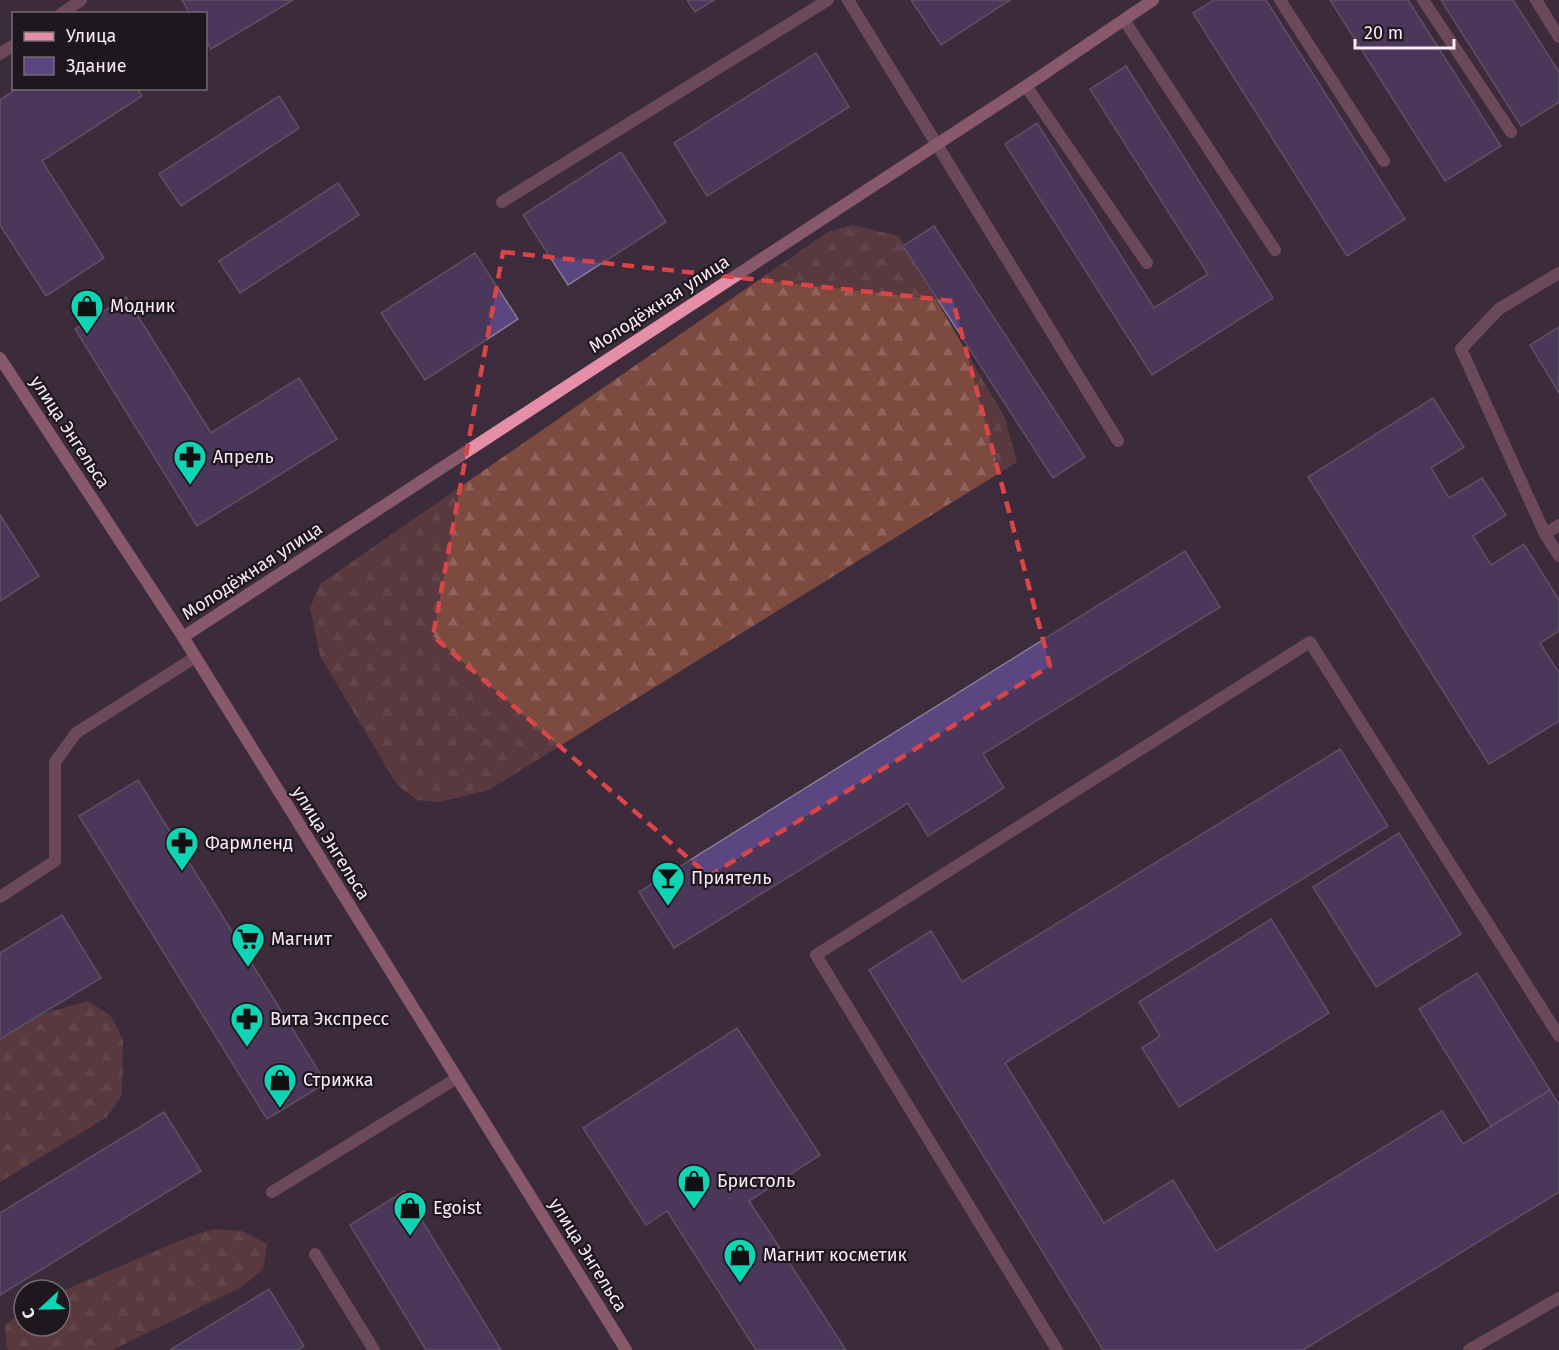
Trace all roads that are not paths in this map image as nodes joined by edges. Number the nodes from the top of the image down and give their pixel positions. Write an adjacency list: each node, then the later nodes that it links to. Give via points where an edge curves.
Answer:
1 (81, 0): 8 (street)
2 (828, 0): 15 (street)
3 (848, 0): 13 (street)
4 (1153, 0): 9 (main road, Молодёжная улица)
5 (1280, 0): 14 (street)
6 (1422, 0): 12 (street)
7 (1536, 0): 10 (street)
8 (64, 12)
9 (1124, 20): 11 (main road, Молодёжная улица); 16 (street)
10 (1559, 37)
11 (1026, 86): 13 (main road, Молодёжная улица); 17 (street)
12 (1511, 132)
13 (936, 143): 20 (street); 24 (main road, Молодёжная улица)
14 (1384, 160)
15 (502, 202)
16 (1275, 250)
17 (1147, 263)
18 (1559, 273): 22 (street, via 1499,309 1461,349)
19 (0, 358): 24 (main road, улица Энгельса)
20 (1118, 441)
21 (1559, 525): 22 (street)
22 (1545, 534): 23 (street)
23 (1559, 556)
24 (183, 638): 25 (main road, улица Энгельса)
25 (195, 658): 26 (street, via 76,733 55,762 55,861); 28 (main road, улица Энгельса)
26 (0, 897)
27 (1559, 1036): 34 (street, via 1310,642 816,955)
28 (457, 1078): 29 (street); 33 (main road, улица Энгельса)
29 (272, 1192)
30 (315, 1254): 32 (street)
31 (1559, 1298): 35 (street)
32 (374, 1350)
33 (626, 1350)
34 (1057, 1350)
35 (1469, 1350)

